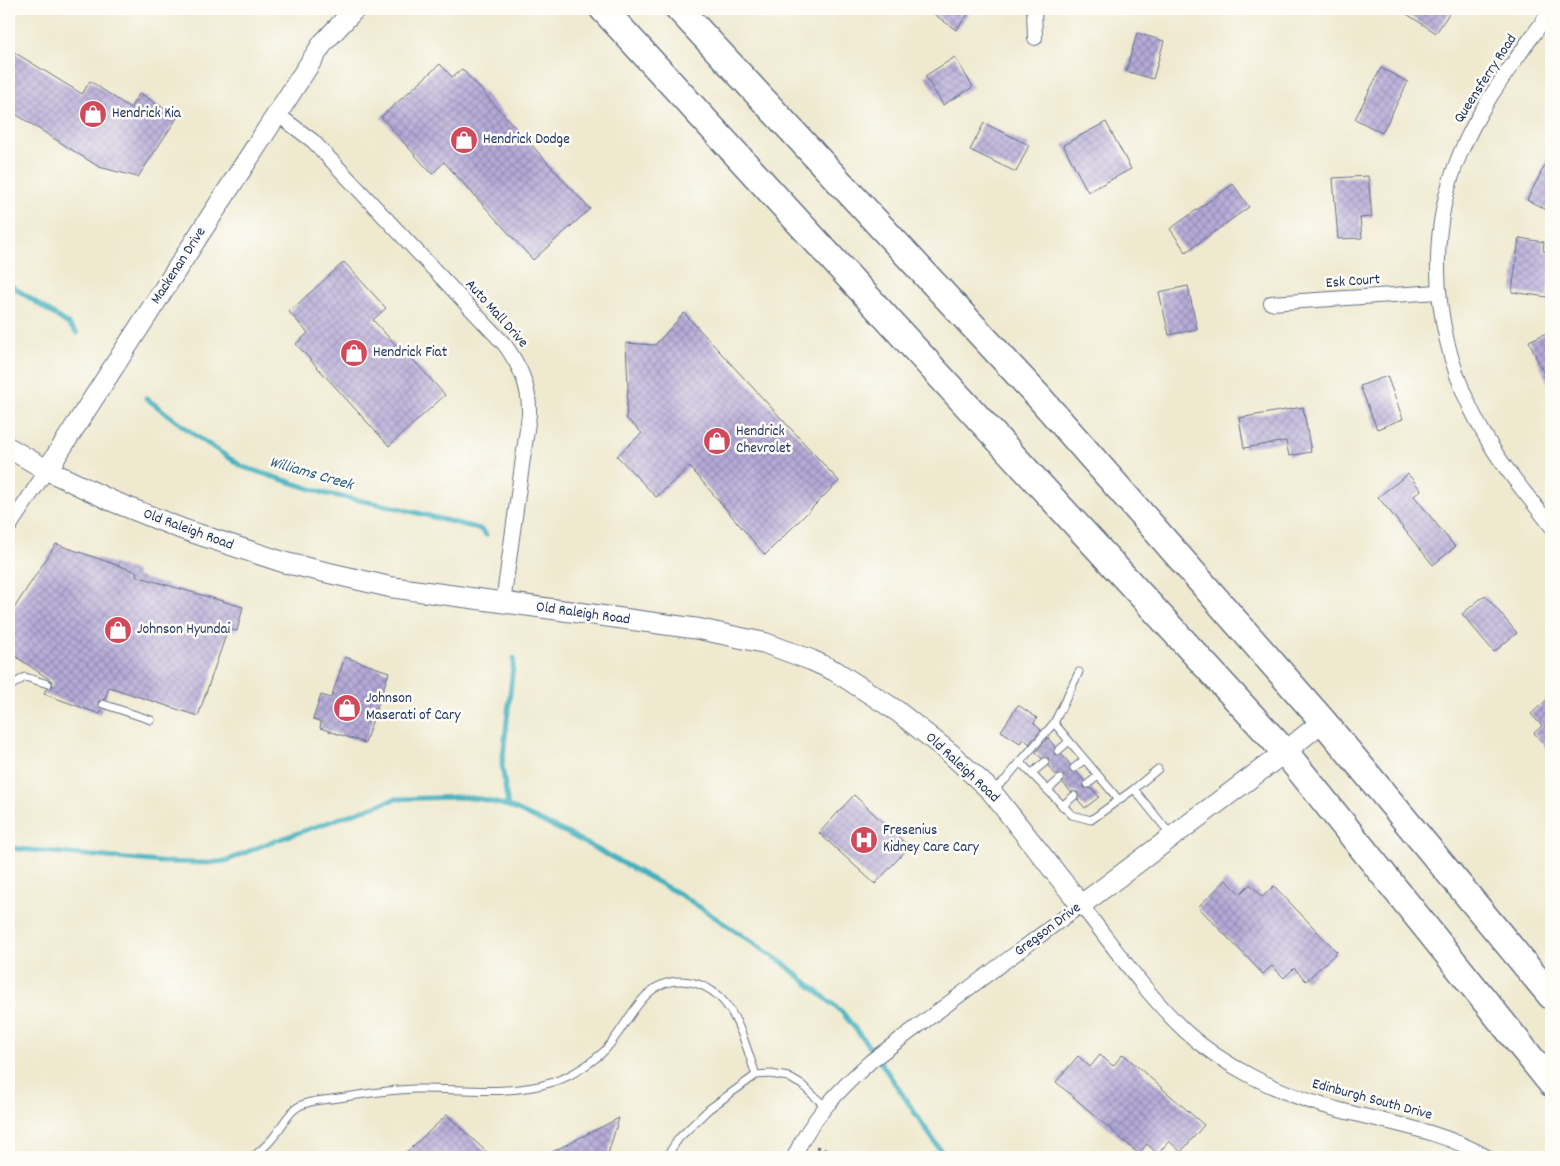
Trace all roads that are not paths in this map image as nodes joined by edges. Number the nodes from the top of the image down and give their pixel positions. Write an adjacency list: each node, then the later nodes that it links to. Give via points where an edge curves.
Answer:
1 (355, 9): 7 (street, Mackenan Drive, via 323,43)
2 (603, 9): 24 (highway)
3 (678, 9): 20 (highway, via 1038,396)
4 (1034, 9): 6 (street)
5 (1551, 10): 8 (street, Queensferry Road, via 1488,100 1460,154 1449,185 1443,220)
6 (1036, 38)
7 (277, 114): 11 (street, Mackenan Drive); 14 (street, Auto Mall Drive, via 313,142 505,345 521,367 530,401 529,415)
8 (1438, 292): 9 (street, Esk Court); 12 (street, Queensferry Road, via 1447,346 1471,407 1490,445)
9 (1271, 303)
10 (9, 448): 11 (street, Old Raleigh Road)
11 (47, 470): 13 (street, Mackenan Drive); 14 (street, Old Raleigh Road, via 112,502 286,563 390,586)
12 (1551, 526)
13 (9, 528)
14 (503, 603): 36 (street, Old Raleigh Road, via 699,629 786,650 835,671 897,711)
15 (1079, 672): 21 (lane)
16 (48, 684): 17 (lane, via 25,677)
17 (9, 687)
18 (104, 704): 19 (lane)
19 (151, 720)
20 (1323, 721): 24 (street, Gregson Drive); 42 (highway)
21 (1054, 723): 22 (lane); 26 (lane)
22 (1068, 742): 23 (lane); 25 (lane)
23 (1058, 750)
24 (1285, 752): 40 (street, Gregson Drive); 44 (highway)
25 (1084, 760): 28 (lane); 31 (lane)
26 (1020, 762): 30 (lane); 36 (lane)
27 (1045, 762): 30 (lane)
28 (1074, 768)
29 (1158, 769): 34 (lane)
30 (1032, 773): 35 (lane)
31 (1098, 776): 33 (lane); 38 (lane)
32 (1060, 780): 35 (lane)
33 (1088, 784)
34 (1134, 789): 38 (lane); 40 (lane)
35 (1048, 790): 39 (lane)
36 (991, 791): 41 (street, Old Raleigh Road)
37 (1074, 796): 39 (lane)
38 (1118, 800): 39 (lane, via 1091,820 1072,815)
39 (1062, 806)
40 (1172, 836): 41 (street, Gregson Drive)
41 (1081, 905): 45 (street, Gregson Drive, via 895,1044 848,1081); 49 (street, Edinburgh South Drive, via 1186,1031 1228,1062 1269,1085 1310,1102 1438,1134)
42 (1551, 996)
43 (756, 1075): 45 (lane, via 788,1077 802,1085); 46 (lane, via 726,1002 704,986 676,981 660,984 648,992 602,1052 582,1067 550,1083 489,1090 412,1089 317,1101 295,1108 272,1139); 47 (lane, via 709,1109 679,1138)
44 (1551, 1083)
45 (824, 1106): 48 (street, Gregson Drive)
46 (253, 1157)
47 (666, 1157)
48 (794, 1157)
49 (1487, 1157)

